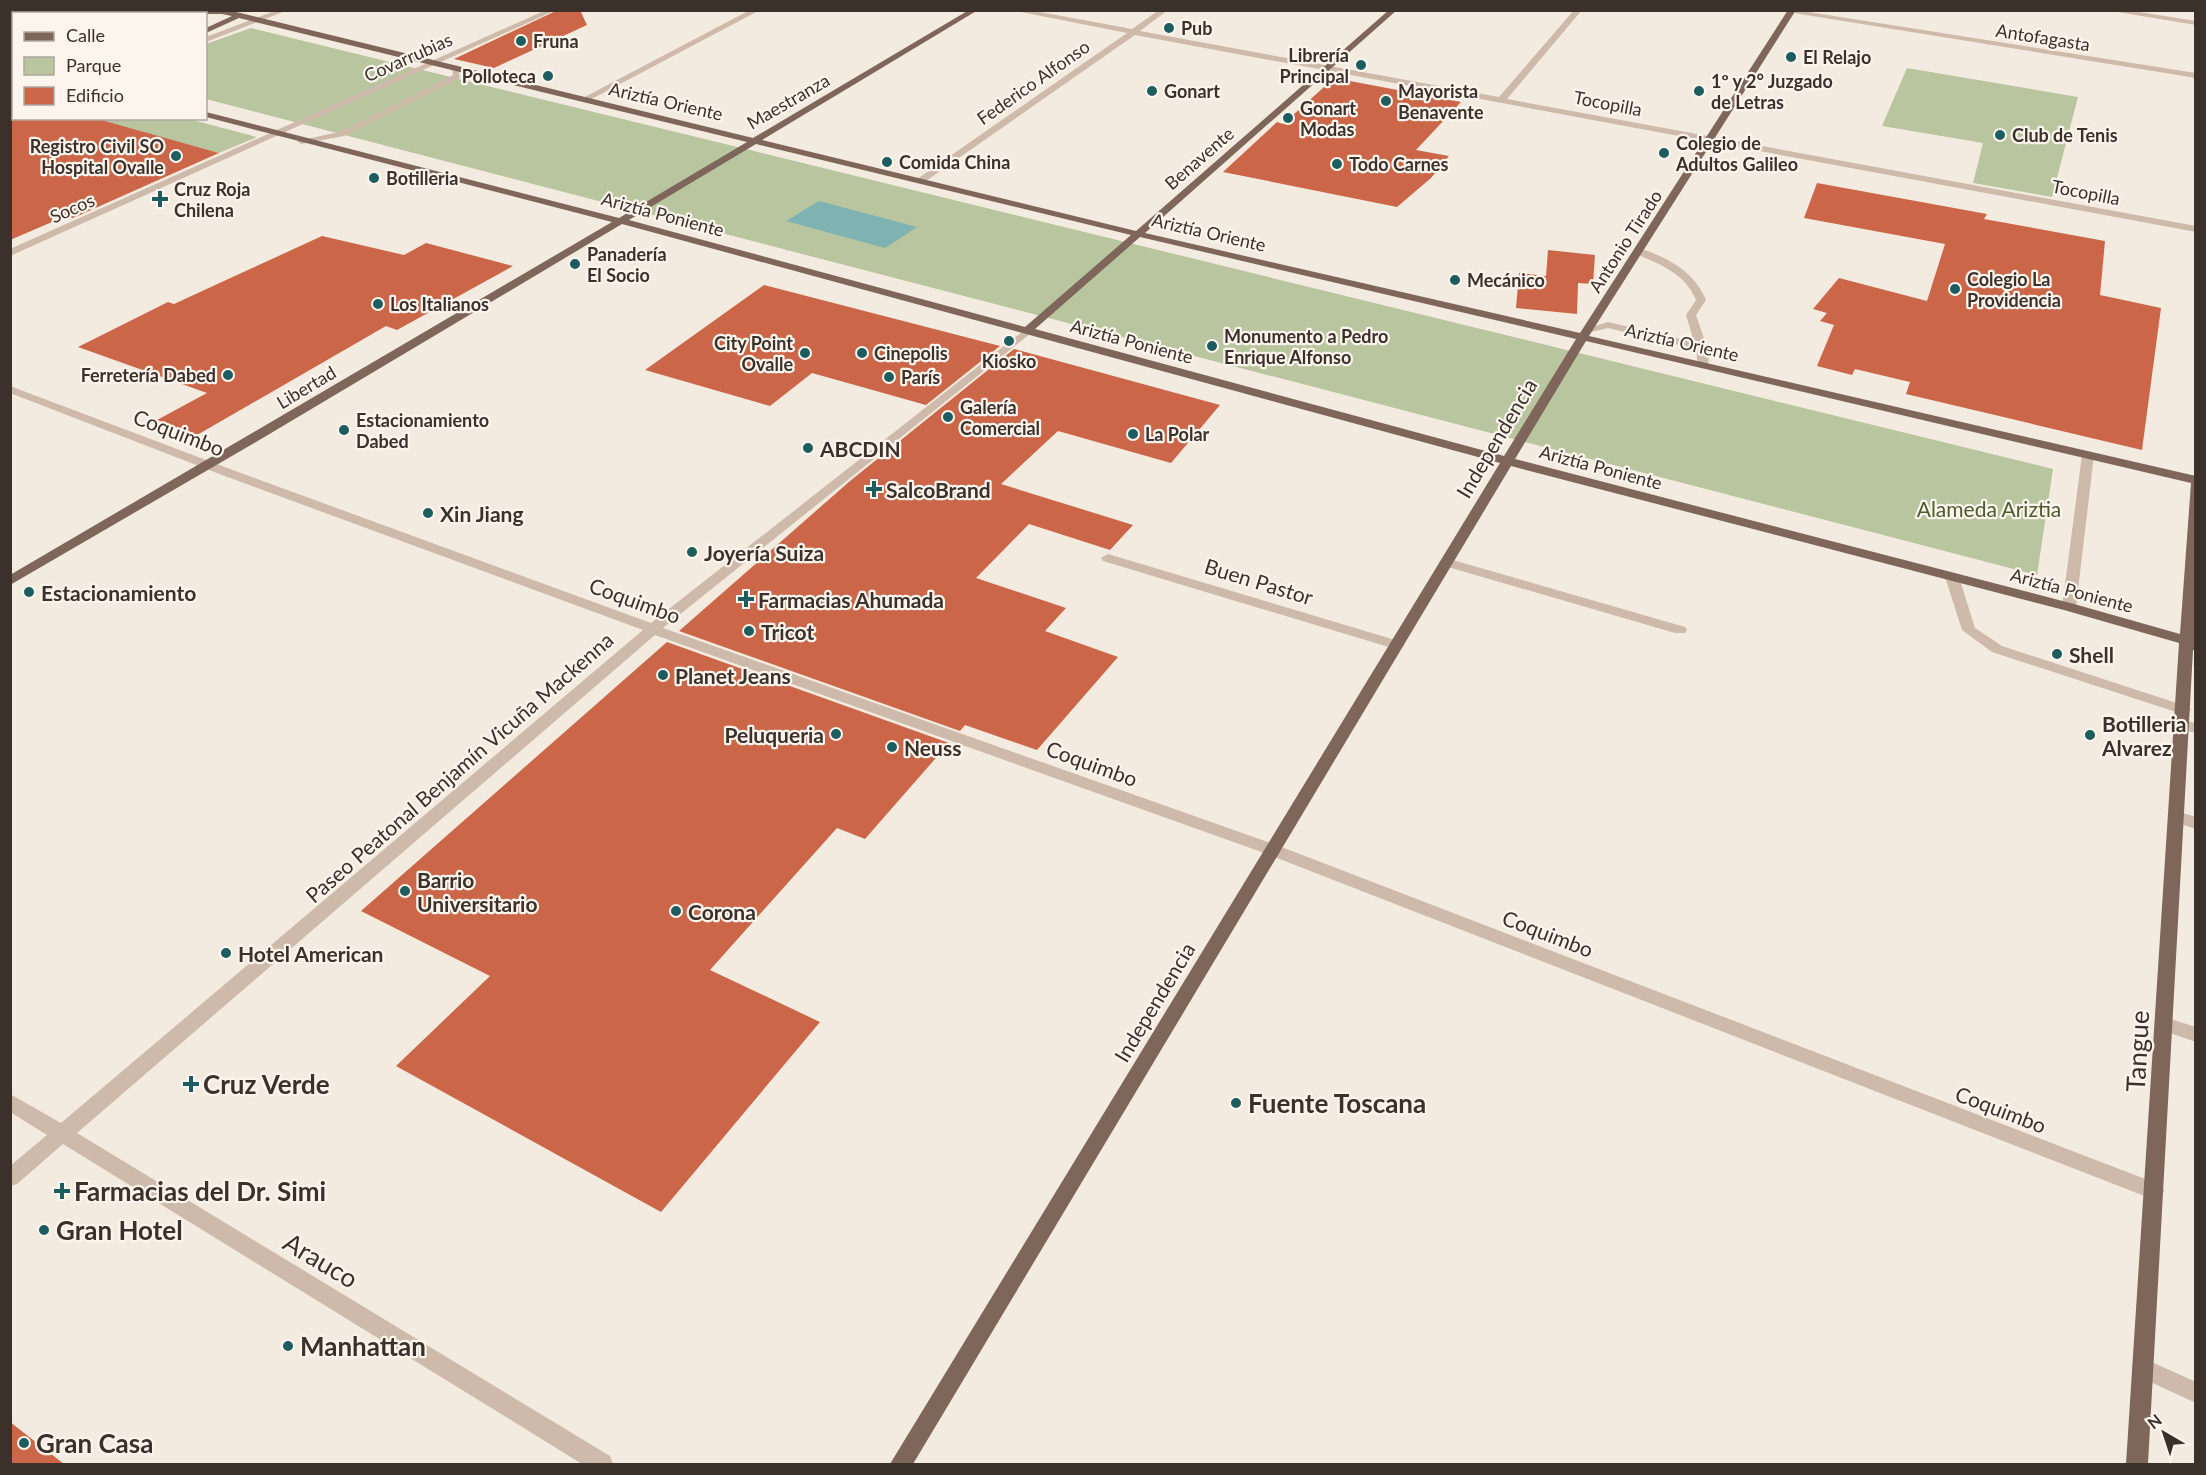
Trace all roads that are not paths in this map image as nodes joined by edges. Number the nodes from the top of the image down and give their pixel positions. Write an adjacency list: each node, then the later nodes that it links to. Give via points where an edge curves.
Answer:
1 (262, 10): 15 (street)
2 (285, 10): 15 (street)
3 (553, 10): 20 (street, Covarrubias)
4 (758, 10): 24 (street)
5 (975, 10): 30 (main road, Maestranza)
6 (1014, 10): 18 (street, Tocopilla)
7 (1165, 10): 18 (street, Federico Alfonso)
8 (1394, 10): 21 (main road, Benavente)
9 (1579, 10): 25 (street)
10 (1778, 10): 13 (street, Antofagasta)
11 (2108, 10): 16 (street)
12 (217, 11): 14 (main road, Ariztía Oriente)
13 (1791, 11): 23 (street, Antofagasta); 28 (main road, Antonio Tirado)
14 (236, 17): 15 (main road, Ariztía Oriente); 17 (main road)
15 (255, 21): 19 (street); 20 (main road, Ariztía Oriente)
16 (2196, 23)
17 (207, 31)
18 (1134, 32): 21 (street, Tocopilla); 31 (street, Federico Alfonso)
19 (207, 40)
20 (431, 64): 22 (main road, Ariztía Oriente); 27 (street, Covarrubias)
21 (1328, 68): 25 (street, Tocopilla); 34 (main road, Benavente)
22 (455, 69): 24 (main road, Ariztía Oriente); 29 (street, via 457,76 341,134)
23 (2196, 76)
24 (583, 100): 30 (main road, Ariztía Oriente)
25 (1501, 100): 28 (street, Tocopilla)
26 (207, 114): 27 (main road, Ariztía Poniente)
27 (278, 135): 29 (main road, Ariztía Poniente); 36 (street, Socos)
28 (1710, 139): 33 (street, Tocopilla); 35 (main road, Antonio Tirado)
29 (302, 141): 32 (main road, Ariztía Poniente)
30 (754, 141): 31 (main road, Ariztía Oriente); 32 (main road, Maestranza)
31 (920, 180): 34 (main road, Ariztía Oriente)
32 (618, 221): 37 (main road, Ariztía Poniente); 44 (main road, Libertad)
33 (2196, 229)
34 (1138, 234): 37 (main road, Benavente); 38 (main road, Ariztía Oriente)
35 (1638, 251): 38 (main road, Antonio Tirado); 39 (street, via 1671,266 1698,289 1701,300 1691,315)
36 (10, 253)
37 (1027, 331): 43 (main road, Ariztía Poniente); 52 (street, Paseo Peatonal Benjamín Vicuña Mackenna)
38 (1585, 334): 39 (street, via 1608,326); 40 (main road, Ariztía Oriente); 43 (main road, Independencia)
39 (1699, 346): 40 (street)
40 (1704, 366): 42 (main road, Ariztía Oriente)
41 (10, 390): 44 (street, Coquimbo)
42 (2088, 455): 45 (main road, Ariztía Oriente); 51 (street)
43 (1508, 461): 48 (main road, Independencia); 49 (main road, Ariztía Poniente)
44 (209, 466): 50 (main road, Libertad); 52 (street, Coquimbo)
45 (2196, 480)
46 (2196, 485): 54 (main road, Tangue)
47 (1108, 558): 55 (street, Buen Pastor)
48 (1446, 562): 53 (street); 55 (main road, Independencia)
49 (1952, 577): 51 (main road, Ariztía Poniente); 57 (street, via 1969,630 1997,649)
50 (10, 581)
51 (2069, 607): 54 (main road, Ariztía Poniente)
52 (653, 629): 60 (street, Coquimbo); 64 (street, Paseo Peatonal Benjamín Vicuña Mackenna)
53 (1680, 630)
54 (2192, 643): 56 (main road, Tangue)
55 (1397, 645): 60 (main road, Independencia)
56 (2190, 686): 57 (main road, Tangue)
57 (2187, 721): 58 (main road, Tangue)
58 (2176, 817): 59 (street); 61 (main road, Tangue)
59 (2196, 823)
60 (1273, 850): 66 (street, Coquimbo); 70 (main road, Independencia)
61 (2164, 1024): 62 (street); 66 (main road, Tangue)
62 (2196, 1035)
63 (10, 1102): 64 (street, Arauco)
64 (62, 1134): 65 (street, Paseo Peatonal Benjamín Vicuña Mackenna); 69 (street, Arauco)
65 (10, 1178)
66 (2154, 1191): 67 (main road, Tangue)
67 (2143, 1368): 68 (street); 71 (main road, Tangue)
68 (2196, 1393)
69 (602, 1464)
70 (900, 1464)
71 (2137, 1464)

